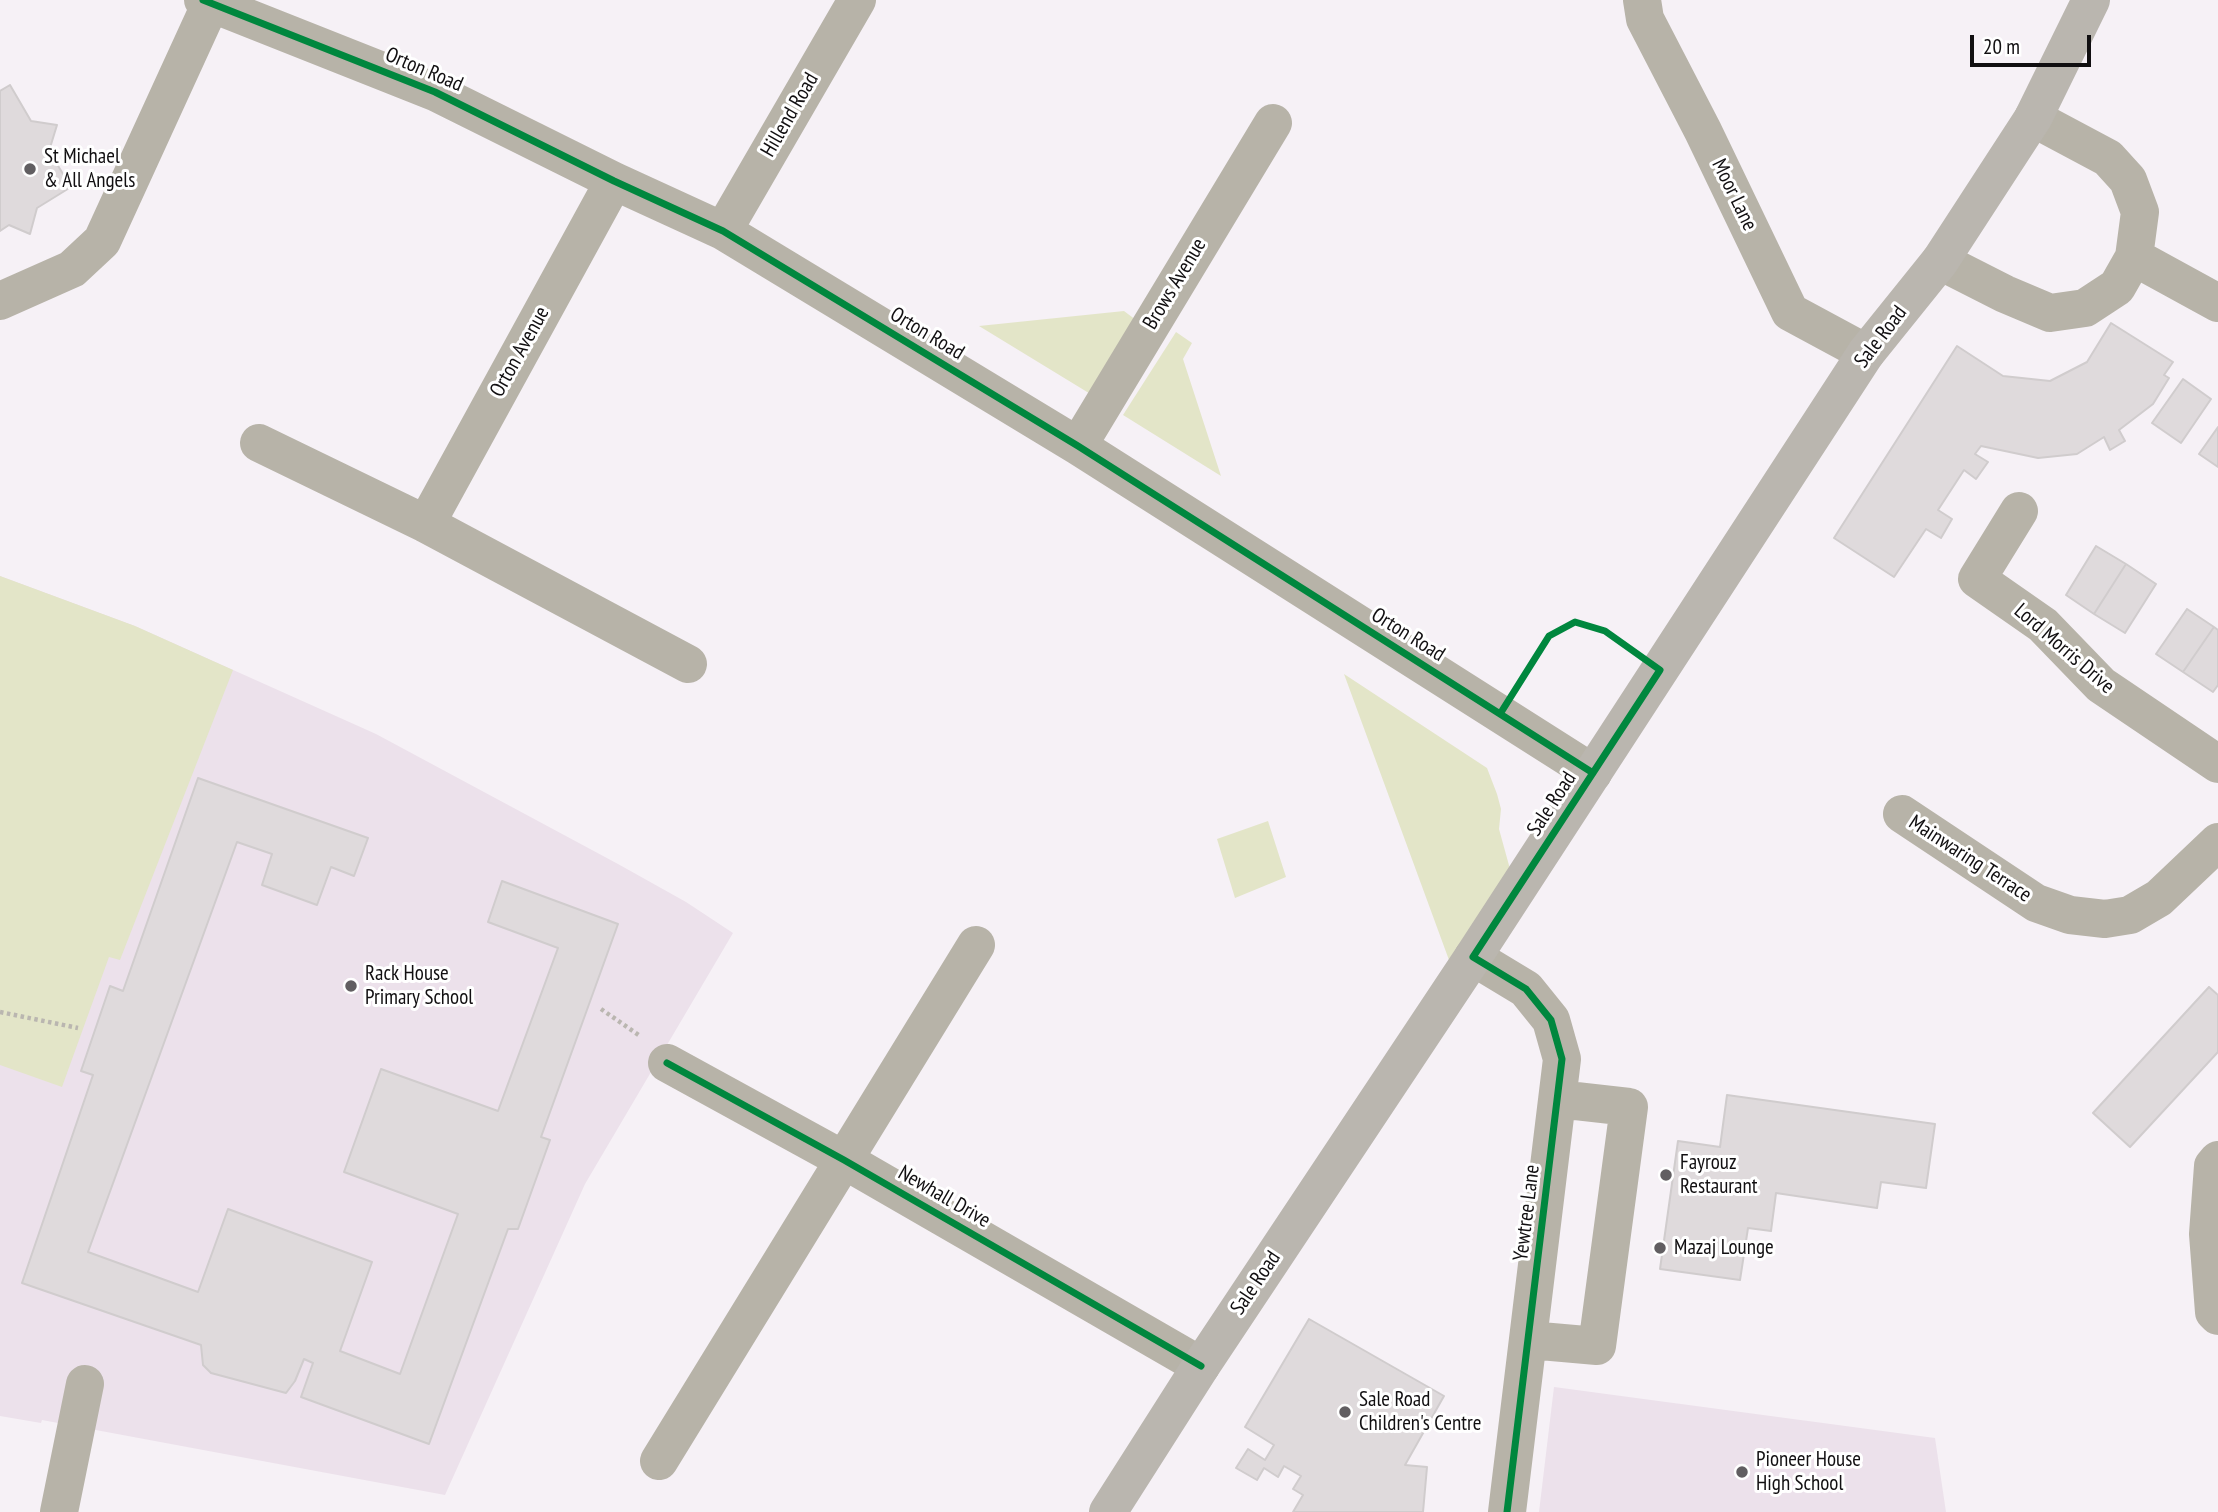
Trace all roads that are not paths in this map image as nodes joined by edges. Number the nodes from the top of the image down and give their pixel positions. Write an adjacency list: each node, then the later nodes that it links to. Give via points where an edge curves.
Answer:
1 (857, 0): 8 (street, Hillend Road)
2 (1642, 0): 13 (street, Moor Lane, via 1645,19 1790,312)
3 (2091, 0): 5 (main road, Sale Road)
4 (208, 1): 7 (street, Orton Road, via 435,92); 11 (street, via 102,241 72,269)
5 (2033, 118): 9 (street, via 2108,158 2128,180 2140,212); 10 (main road, Sale Road)
6 (1273, 123): 15 (street, Brows Avenue)
7 (614, 181): 8 (street, Orton Road); 17 (street, Orton Avenue)
8 (723, 231): 15 (street, Orton Road)
9 (2134, 257): 10 (street, via 2116,287 2106,294 2085,308 2050,313); 12 (street)
10 (1940, 261): 13 (main road, Sale Road)
11 (0, 301)
12 (2218, 303)
13 (1866, 353): 20 (main road, Sale Road)
14 (259, 443): 17 (street)
15 (1078, 446): 20 (street, Orton Road)
16 (2019, 511): 19 (street, Lord Morris Drive, via 1977,579 2043,625 2101,685)
17 (426, 524): 18 (street)
18 (688, 664)
19 (2218, 764)
20 (1593, 773): 24 (main road, Sale Road)
21 (1902, 814): 22 (street, Mainwaring Terrace, via 2036,903 2070,915 2105,919 2130,915 2159,898)
22 (2218, 842)
23 (976, 945): 27 (street)
24 (1473, 957): 26 (street, Yewtree Lane, via 1526,989 1551,1020 1562,1059); 31 (main road, Sale Road)
25 (667, 1063): 27 (street, Newhall Drive)
26 (1558, 1099): 30 (street, Yewtree Lane); 30 (street, via 1629,1107 1597,1346)
27 (845, 1160): 31 (street, Newhall Drive); 33 (street)
28 (2218, 1160): 29 (street, via 2213,1166 2208,1234 2214,1312)
29 (2218, 1315)
30 (1529, 1340): 36 (street, Yewtree Lane)
31 (1201, 1366): 35 (main road, Sale Road)
32 (85, 1384): 34 (street)
33 (659, 1461)
34 (59, 1512)
35 (1108, 1512)
36 (1507, 1512)

